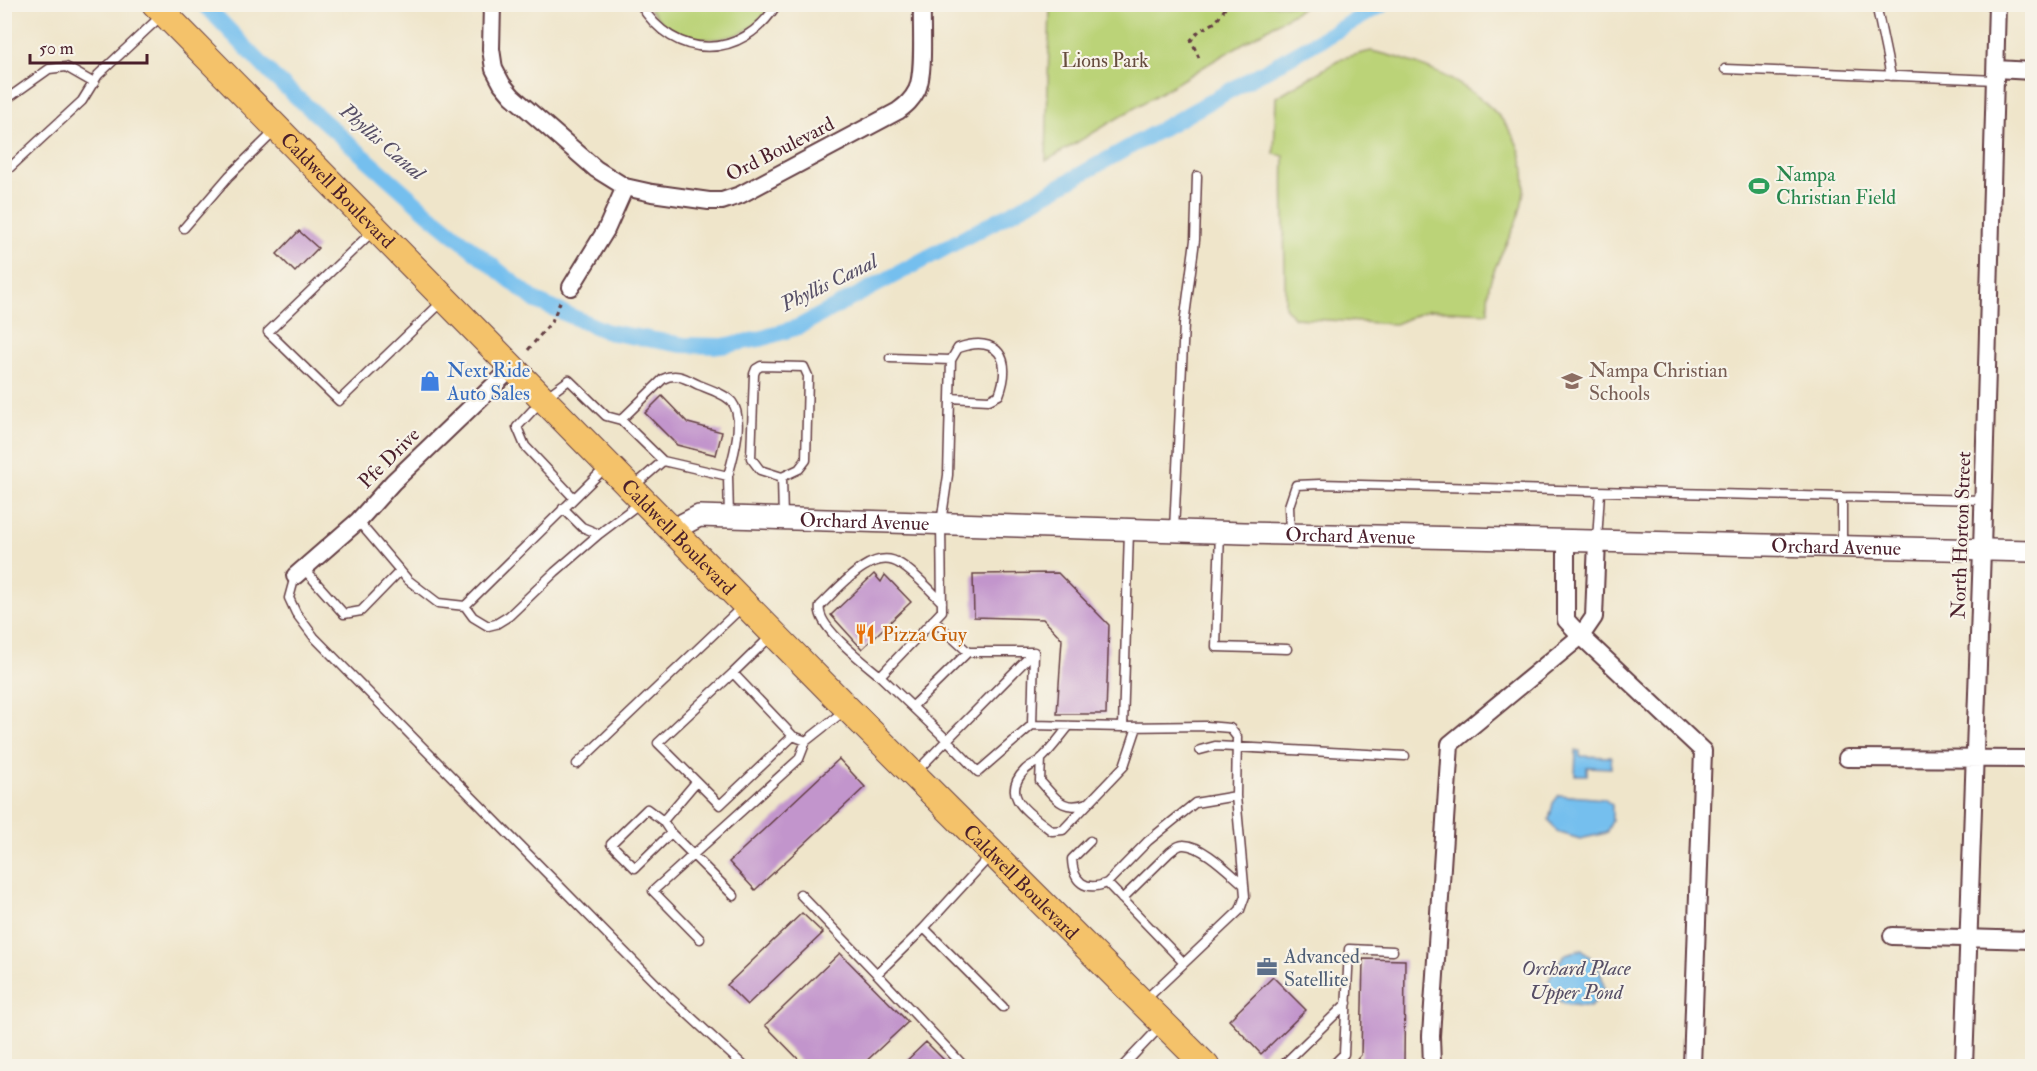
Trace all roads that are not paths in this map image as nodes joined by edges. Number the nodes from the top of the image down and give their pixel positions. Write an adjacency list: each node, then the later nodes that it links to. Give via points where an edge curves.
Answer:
1 (492, 4): 17 (street, Ord Boulevard, via 491,48 494,69 502,84 596,169)
2 (640, 4): 3 (lane, via 650,20 675,40 705,47 741,39 757,29)
3 (777, 4)
4 (922, 4): 17 (street, Ord Boulevard, via 918,88 910,102 898,111 722,201)
5 (1876, 4): 11 (lane)
6 (1997, 4): 10 (street, North Horton Street)
7 (160, 9): 12 (lane); 14 (main road, Caldwell Boulevard)
8 (1725, 69): 11 (lane)
9 (2032, 71): 10 (street)
10 (1996, 75): 11 (lane); 36 (street, North Horton Street)
11 (1891, 76)
12 (94, 83): 13 (lane, via 66,67 49,69); 15 (lane, via 82,101)
13 (4, 101)
14 (276, 129): 18 (lane); 19 (main road, Caldwell Boulevard)
15 (4, 173)
16 (1197, 176): 44 (lane, via 1195,240 1184,324)
17 (625, 187): 20 (street, via 606,230)
18 (184, 228)
19 (375, 229): 21 (main road, Caldwell Boulevard); 21 (lane, via 268,332 339,401)
20 (566, 293)
21 (445, 300): 23 (main road, Caldwell Boulevard)
22 (890, 358): 24 (lane)
23 (520, 359): 26 (main road, Caldwell Boulevard); 40 (street, Pfe Drive)
24 (951, 360): 25 (lane); 25 (lane, via 958,348 974,342 989,344 998,351 1003,363 999,395 989,400)
25 (950, 398): 41 (lane, via 948,475)
26 (543, 399): 27 (lane, via 569,380 606,416); 29 (main road, Caldwell Boulevard); 35 (lane, via 516,427 525,446)
27 (621, 420): 28 (lane); 30 (lane, via 671,375 724,397 731,401 737,415)
28 (663, 461): 30 (lane); 33 (lane)
29 (608, 465): 33 (main road, Caldwell Boulevard); 35 (lane)
30 (728, 476): 38 (lane)
31 (782, 477): 31 (lane, via 760,470 751,458 754,374 761,366 804,367 808,376 806,460 799,469); 39 (lane)
32 (1600, 492): 34 (lane); 47 (lane, via 1296,485 1289,506); 49 (lane)
33 (637, 495): 43 (main road, Caldwell Boulevard); 46 (lane)
34 (1842, 497): 36 (lane); 50 (lane)
35 (574, 498): 37 (lane)
36 (1984, 500): 51 (street, North Horton Street)
37 (563, 508): 46 (lane, via 582,526); 57 (lane)
38 (729, 517): 39 (street, Orchard Avenue); 43 (street, Orchard Avenue, via 699,516)
39 (783, 520): 41 (street, Orchard Avenue)
40 (358, 521): 53 (lane); 54 (street, Pfe Drive)
41 (941, 523): 42 (street, Orchard Avenue); 55 (lane)
42 (1129, 529): 44 (street, Orchard Avenue); 71 (lane)
43 (672, 530): 56 (main road, Caldwell Boulevard)
44 (1174, 531): 45 (street, Orchard Avenue)
45 (1220, 532): 47 (street, Orchard Avenue); 61 (lane, via 1216,647)
46 (599, 534): 57 (lane, via 496,624 488,626 473,617)
47 (1290, 534): 48 (street, Orchard Avenue)
48 (1566, 540): 49 (street, Orchard Avenue); 60 (street, via 1566,620)
49 (1597, 541): 50 (street, Orchard Avenue); 60 (street, via 1594,617)
50 (1842, 547): 51 (street, Orchard Avenue)
51 (1983, 550): 52 (street, Orchard Avenue); 80 (street, North Horton Street)
52 (2032, 551)
53 (400, 571): 54 (lane, via 361,610 344,614); 57 (lane, via 438,603)
54 (300, 573): 111 (lane, via 289,598 314,637)
55 (942, 602): 58 (lane, via 942,611); 65 (lane, via 899,563 885,560 862,567 820,606 820,616 827,627)
56 (745, 604): 59 (main road, Caldwell Boulevard); 82 (lane)
57 (465, 606)
58 (933, 620): 62 (lane); 65 (lane)
59 (775, 633): 64 (lane); 67 (main road, Caldwell Boulevard)
60 (1581, 636): 115 (street, via 1450,744); 116 (street, via 1703,751)
61 (1287, 649)
62 (968, 652): 63 (lane); 66 (lane)
63 (1034, 652): 68 (lane); 73 (lane)
64 (733, 673): 72 (lane); 84 (lane, via 658,743)
65 (880, 676): 66 (lane)
66 (913, 706): 73 (lane)
67 (847, 708): 74 (lane); 83 (main road, Caldwell Boulevard)
68 (1032, 725): 69 (lane); 73 (lane, via 978,772)
69 (1068, 726): 71 (lane); 79 (lane)
70 (1137, 727): 71 (lane); 75 (lane, via 1230,728 1237,737); 86 (lane, via 1124,766)
71 (1123, 728)
72 (793, 735): 74 (lane); 84 (lane, via 720,805)
73 (947, 740): 83 (lane)
74 (807, 741): 91 (lane, via 799,759)
75 (1237, 747): 76 (lane); 77 (lane); 85 (lane)
76 (1200, 750)
77 (1405, 756)
78 (1846, 758): 80 (street)
79 (1041, 759): 86 (lane, via 1040,781 1057,800 1067,807); 86 (lane, via 1014,785 1020,805 1052,831 1063,830)
80 (1974, 759): 81 (street); 100 (street, North Horton Street)
81 (2032, 759)
82 (577, 764)
83 (914, 774): 90 (main road, Caldwell Boulevard)
84 (696, 782): 87 (lane)
85 (1236, 796): 92 (lane, via 1195,803 1148,841); 93 (lane)
86 (1092, 801)
87 (663, 821): 88 (lane); 88 (lane, via 647,809 611,844 635,868)
88 (671, 833): 91 (lane)
89 (1090, 841): 92 (lane, via 1072,859 1072,873 1082,885 1096,887)
90 (993, 853): 97 (lane); 105 (main road, Caldwell Boulevard)
91 (693, 855): 95 (lane); 99 (lane, via 653,891)
92 (1107, 883): 96 (lane)
93 (1243, 884): 96 (lane, via 1204,853 1186,845 1170,852); 103 (lane, via 1245,896 1240,910)
94 (800, 894): 104 (lane)
95 (734, 896)
96 (1122, 899): 103 (lane)
97 (924, 928): 104 (lane); 107 (lane)
98 (1892, 936): 100 (street)
99 (700, 939)
100 (1969, 939): 101 (street); 117 (street, North Horton Street)
101 (2032, 940)
102 (1393, 951): 106 (lane, via 1349,949)
103 (1184, 963): 105 (lane)
104 (878, 974): 109 (lane)
105 (1143, 1003): 108 (main road, Caldwell Boulevard)
106 (1347, 1003): 113 (lane); 114 (lane, via 1344,1054)
107 (1003, 1007)
108 (1163, 1023): 110 (main road, Caldwell Boulevard); 112 (lane)
109 (962, 1064)
110 (1201, 1065)
111 (744, 1066)
112 (1123, 1066)
113 (1282, 1066)
114 (1332, 1066)
115 (1432, 1066)
116 (1692, 1066)
117 (1964, 1066)

